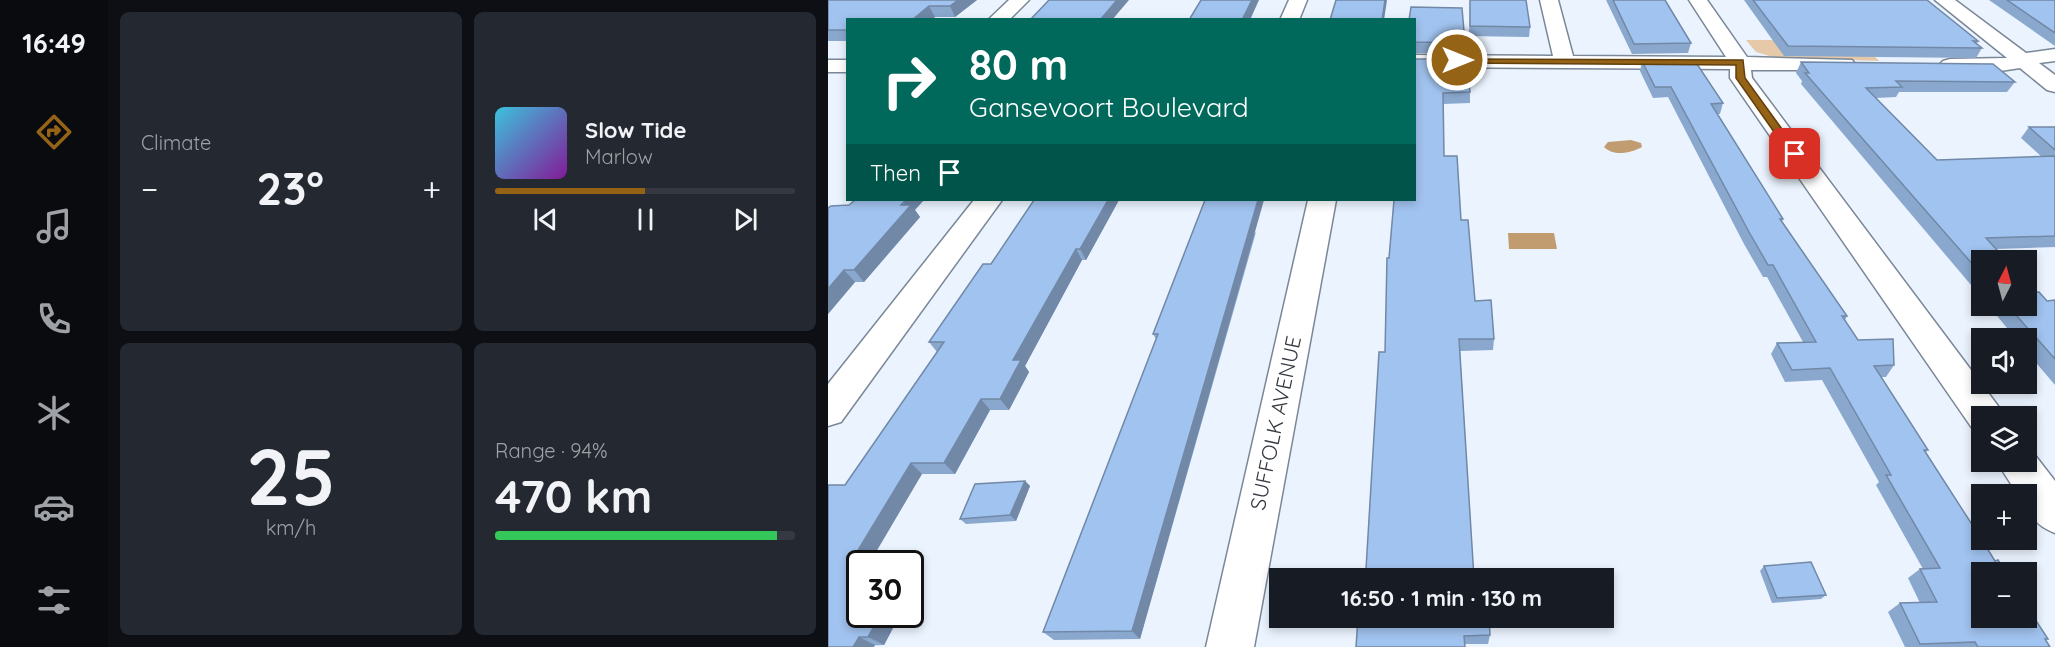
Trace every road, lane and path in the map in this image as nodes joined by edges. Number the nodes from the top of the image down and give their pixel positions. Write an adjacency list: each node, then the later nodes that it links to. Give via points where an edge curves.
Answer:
1 (1020, 0): 6 (street)
2 (1298, 0): 7 (street)
3 (1549, 0): 9 (street)
4 (1698, 0): 11 (street)
5 (1944, 0): 12 (street)
6 (999, 18)
7 (1290, 18)
8 (2055, 55): 12 (street, via 2042,54)
9 (1564, 60): 10 (street); 11 (street)
10 (1416, 61)
11 (1740, 62): 13 (street); 20 (street, via 1741,78)
12 (2024, 62): 14 (street, via 1998,66); 17 (street)
13 (1869, 64)
14 (1927, 65)
15 (828, 66): 16 (street)
16 (846, 66)
17 (2055, 85)
18 (987, 201): 21 (street)
19 (1322, 201): 24 (street, SUFFOLK AVENUE)
20 (1977, 406)
21 (828, 411)
22 (2024, 472): 23 (street)
23 (2055, 514)
24 (1230, 647)

